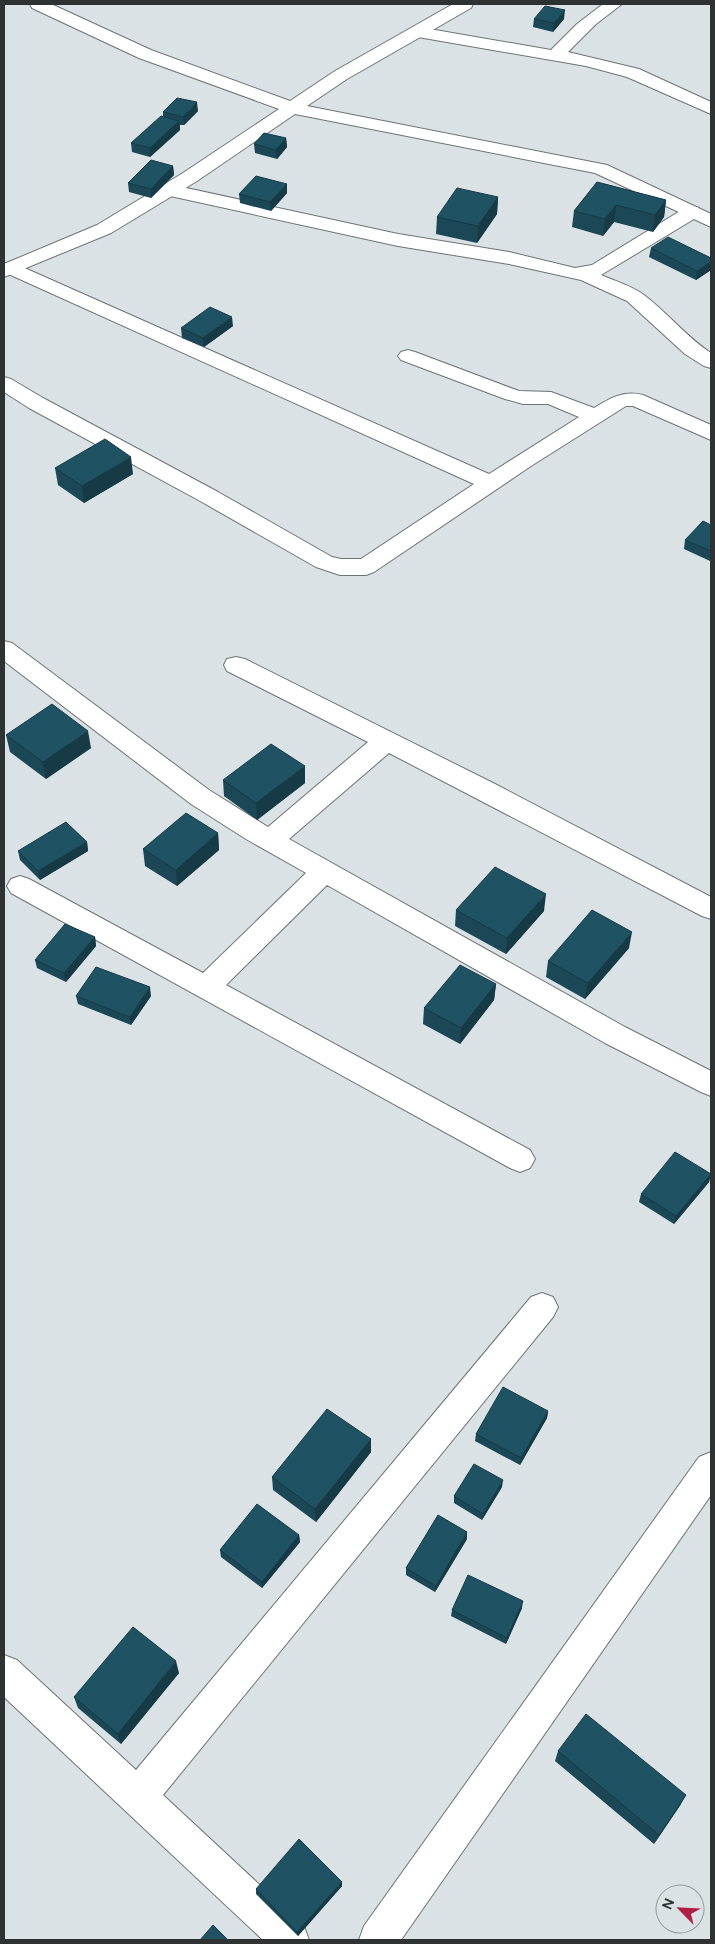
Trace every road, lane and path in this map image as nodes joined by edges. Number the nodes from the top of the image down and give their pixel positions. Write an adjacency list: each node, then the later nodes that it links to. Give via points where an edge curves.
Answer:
1 (38, 4): 6 (street, via 145,54)
2 (465, 4): 4 (street)
3 (614, 4): 5 (street, via 580,30)
4 (418, 32): 5 (street); 6 (street, via 341,75)
5 (556, 55): 7 (street, via 633,73)
6 (292, 108): 8 (street); 9 (street, via 600,169)
7 (711, 109)
8 (168, 190): 11 (street, via 104,229); 12 (street, via 398,240)
9 (692, 212): 10 (street); 12 (street, via 600,269)
10 (711, 222)
11 (7, 269): 18 (street)
12 (584, 274): 14 (street, via 634,297 692,350)
13 (408, 356): 16 (street, via 512,395 551,398)
14 (711, 362)
15 (4, 383): 18 (street, via 324,562 340,567 366,567)
16 (596, 416): 17 (street, via 620,400 636,399); 18 (street)
17 (711, 433)
18 (490, 483)
19 (4, 649): 22 (street, via 200,797)
20 (236, 665): 21 (street)
21 (386, 741): 22 (street); 25 (street)
22 (270, 840): 23 (street)
23 (324, 871): 26 (street); 27 (street, via 614,1035)
24 (20, 886): 26 (street)
25 (711, 909)
26 (206, 987): 28 (street)
27 (711, 1084)
28 (520, 1159)
29 (542, 1308): 32 (street)
30 (711, 1468): 34 (street)
31 (4, 1673): 32 (street)
32 (138, 1796): 33 (street)
33 (290, 1940)
34 (378, 1940)

